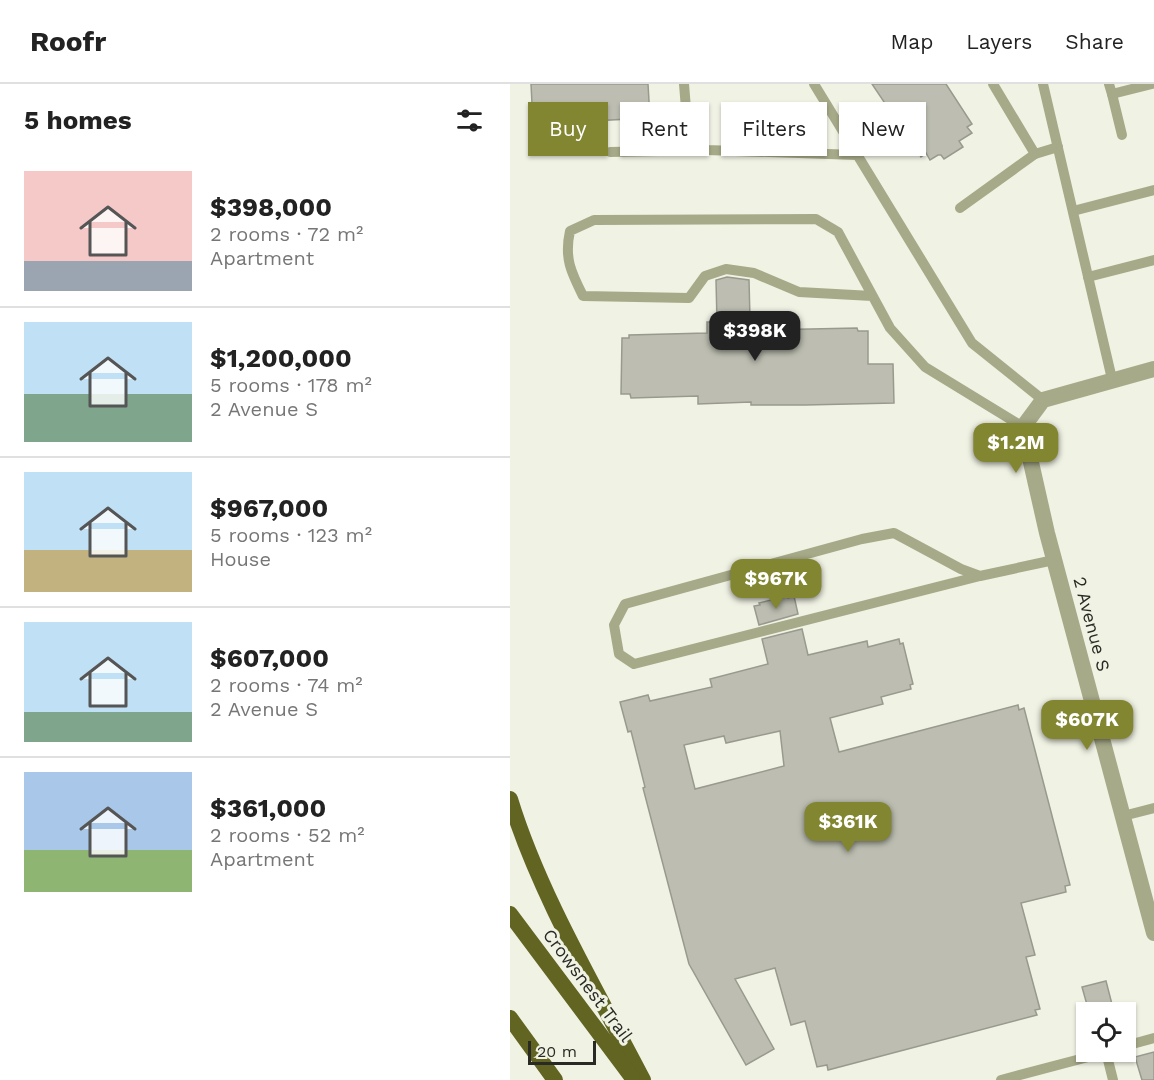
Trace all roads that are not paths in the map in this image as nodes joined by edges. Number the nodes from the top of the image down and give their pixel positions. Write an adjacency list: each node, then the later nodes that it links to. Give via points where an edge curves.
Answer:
1 (684, 84): 7 (lane)
2 (814, 84): 8 (lane)
3 (993, 84): 15 (lane)
4 (1043, 84): 10 (lane)
5 (1152, 84): 6 (lane)
6 (1110, 89): 9 (lane)
7 (685, 102)
8 (839, 125)
9 (1122, 135)
10 (1058, 147): 15 (lane); 19 (lane)
11 (709, 150): 14 (lane)
12 (610, 152): 13 (lane)
13 (620, 152)
14 (839, 154)
15 (1035, 154): 18 (lane)
16 (858, 156): 25 (lane, via 972,343)
17 (1154, 190): 19 (lane)
18 (960, 208)
19 (1072, 210): 21 (lane)
20 (1154, 260): 21 (lane)
21 (1088, 277): 24 (lane)
22 (873, 296): 22 (lane, via 838,232 816,219 594,220 570,231 566,249 583,296 690,298 705,276 726,269 754,273 799,292); 26 (lane, via 890,328 925,367)
23 (1154, 369): 24 (street)
24 (1112, 379): 25 (street)
25 (1043, 400): 26 (street)
26 (1023, 427): 27 (street, 2 Avenue S)
27 (1054, 560): 28 (lane); 31 (street, 2 Avenue S)
28 (981, 576): 28 (lane, via 894,533 862,539 625,604 614,625 619,654 634,664)
29 (510, 799): 42 (highway, via 547,893)
30 (1154, 808): 31 (lane)
31 (1123, 816): 33 (street, 2 Avenue S)
32 (510, 914): 41 (highway, Crowsnest Trail)
33 (1154, 933)
34 (510, 1018): 40 (highway)
35 (1154, 1038): 36 (lane)
36 (1136, 1044)
37 (1076, 1060): 39 (lane)
38 (1108, 1062): 45 (lane)
39 (1043, 1069): 43 (lane); 44 (lane)
40 (555, 1080)
41 (634, 1080)
42 (643, 1080)
43 (1001, 1080)
44 (1046, 1080)
45 (1113, 1080)

